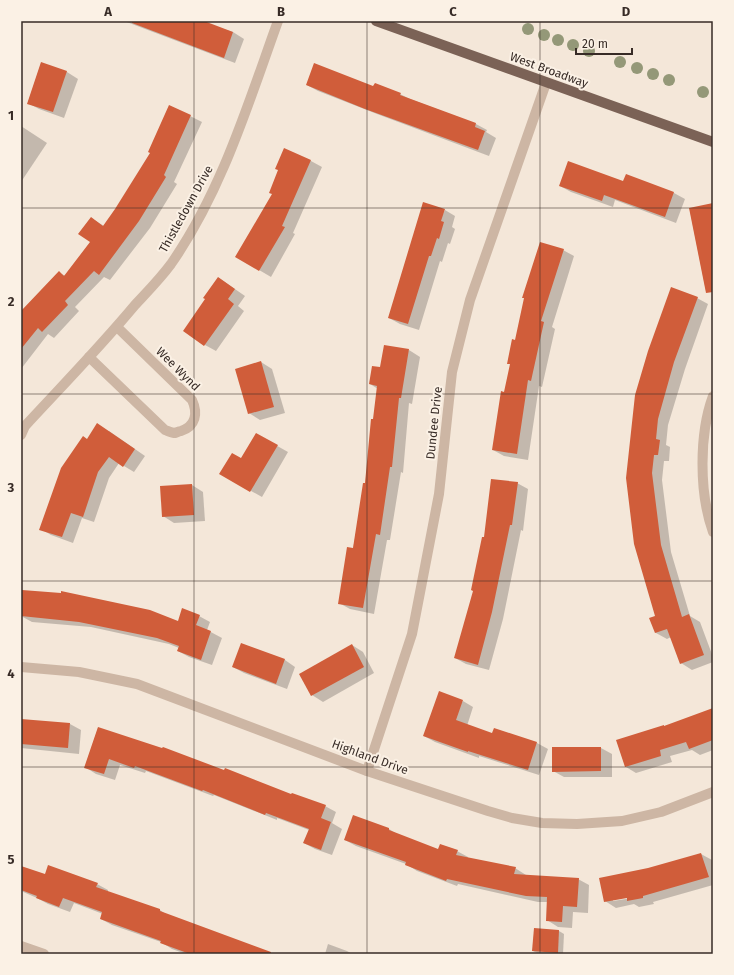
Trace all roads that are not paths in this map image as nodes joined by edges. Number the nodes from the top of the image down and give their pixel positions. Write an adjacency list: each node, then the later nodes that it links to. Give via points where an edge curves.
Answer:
1 (278, 21): 5 (street, Thistledown Drive, via 216,187 170,265)
2 (376, 21): 3 (main road, West Broadway)
3 (546, 83): 4 (main road, West Broadway); 11 (street, Dundee Drive, via 470,300 452,372 439,494 412,634)
4 (713, 142)
5 (117, 327): 6 (street, Thistledown Drive); 6 (street, Wee Wynd, via 192,400 195,417 192,425 175,433 165,430)
6 (89, 357): 8 (street, Thistledown Drive, via 25,426)
7 (713, 396): 9 (street, via 708,410 702,464 707,516)
8 (21, 435)
9 (713, 532)
10 (21, 667): 11 (street, Highland Drive, via 79,672 137,684)
11 (367, 771): 12 (street, Highland Drive, via 488,811 542,823 622,821 662,812)
12 (713, 792)
13 (21, 946): 14 (street)
14 (44, 954)

